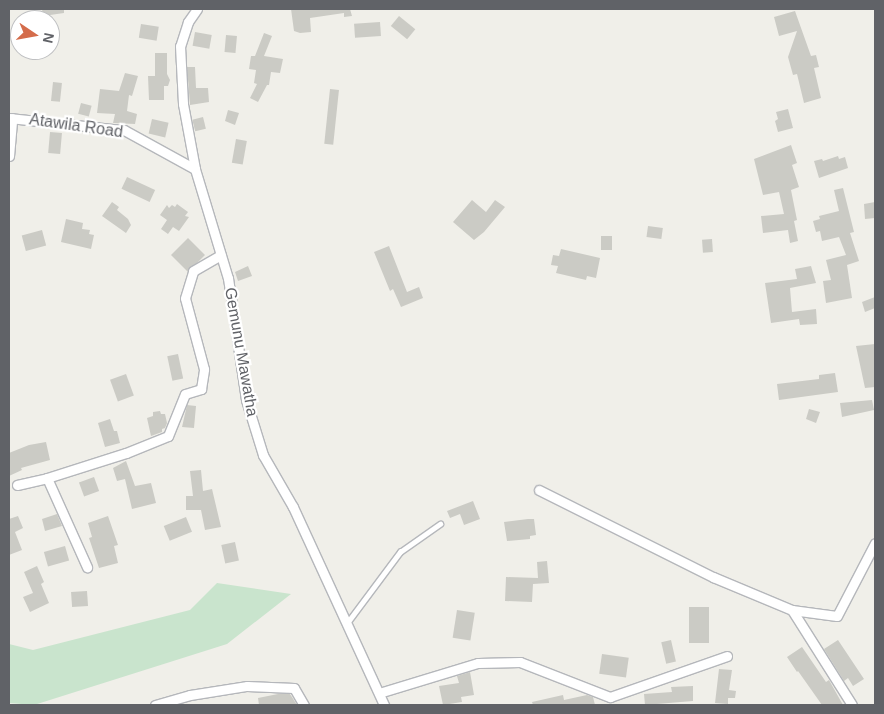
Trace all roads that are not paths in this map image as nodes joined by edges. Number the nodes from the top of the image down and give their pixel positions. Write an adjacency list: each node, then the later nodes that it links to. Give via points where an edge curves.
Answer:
1 (197, 9): 4 (street, Gemunu Mawatha, via 188,22 180,46 183,104)
2 (10, 118): 3 (street); 4 (street, Atawila Road, via 124,130)
3 (9, 156)
4 (195, 169): 5 (street, Gemunu Mawatha)
5 (221, 255): 6 (street, via 193,271 185,298 204,368 200,389 185,394 168,436); 13 (street, Gemunu Mawatha, via 228,278 246,400 263,455 294,507)
6 (47, 478): 7 (street); 11 (street)
7 (16, 485)
8 (539, 490): 12 (street, via 712,577)
9 (440, 524): 13 (lane, via 400,552)
10 (875, 543): 12 (street, via 837,616)
11 (87, 567)
12 (792, 610): 19 (street)
13 (347, 623): 15 (street, Gemunu Mawatha)
14 (727, 656): 15 (street, via 610,697 520,662 478,663)
15 (379, 693): 18 (street, Gemunu Mawatha)
16 (155, 705): 17 (street, via 190,695 247,686 294,688)
17 (304, 705)
18 (384, 705)
19 (852, 705)

